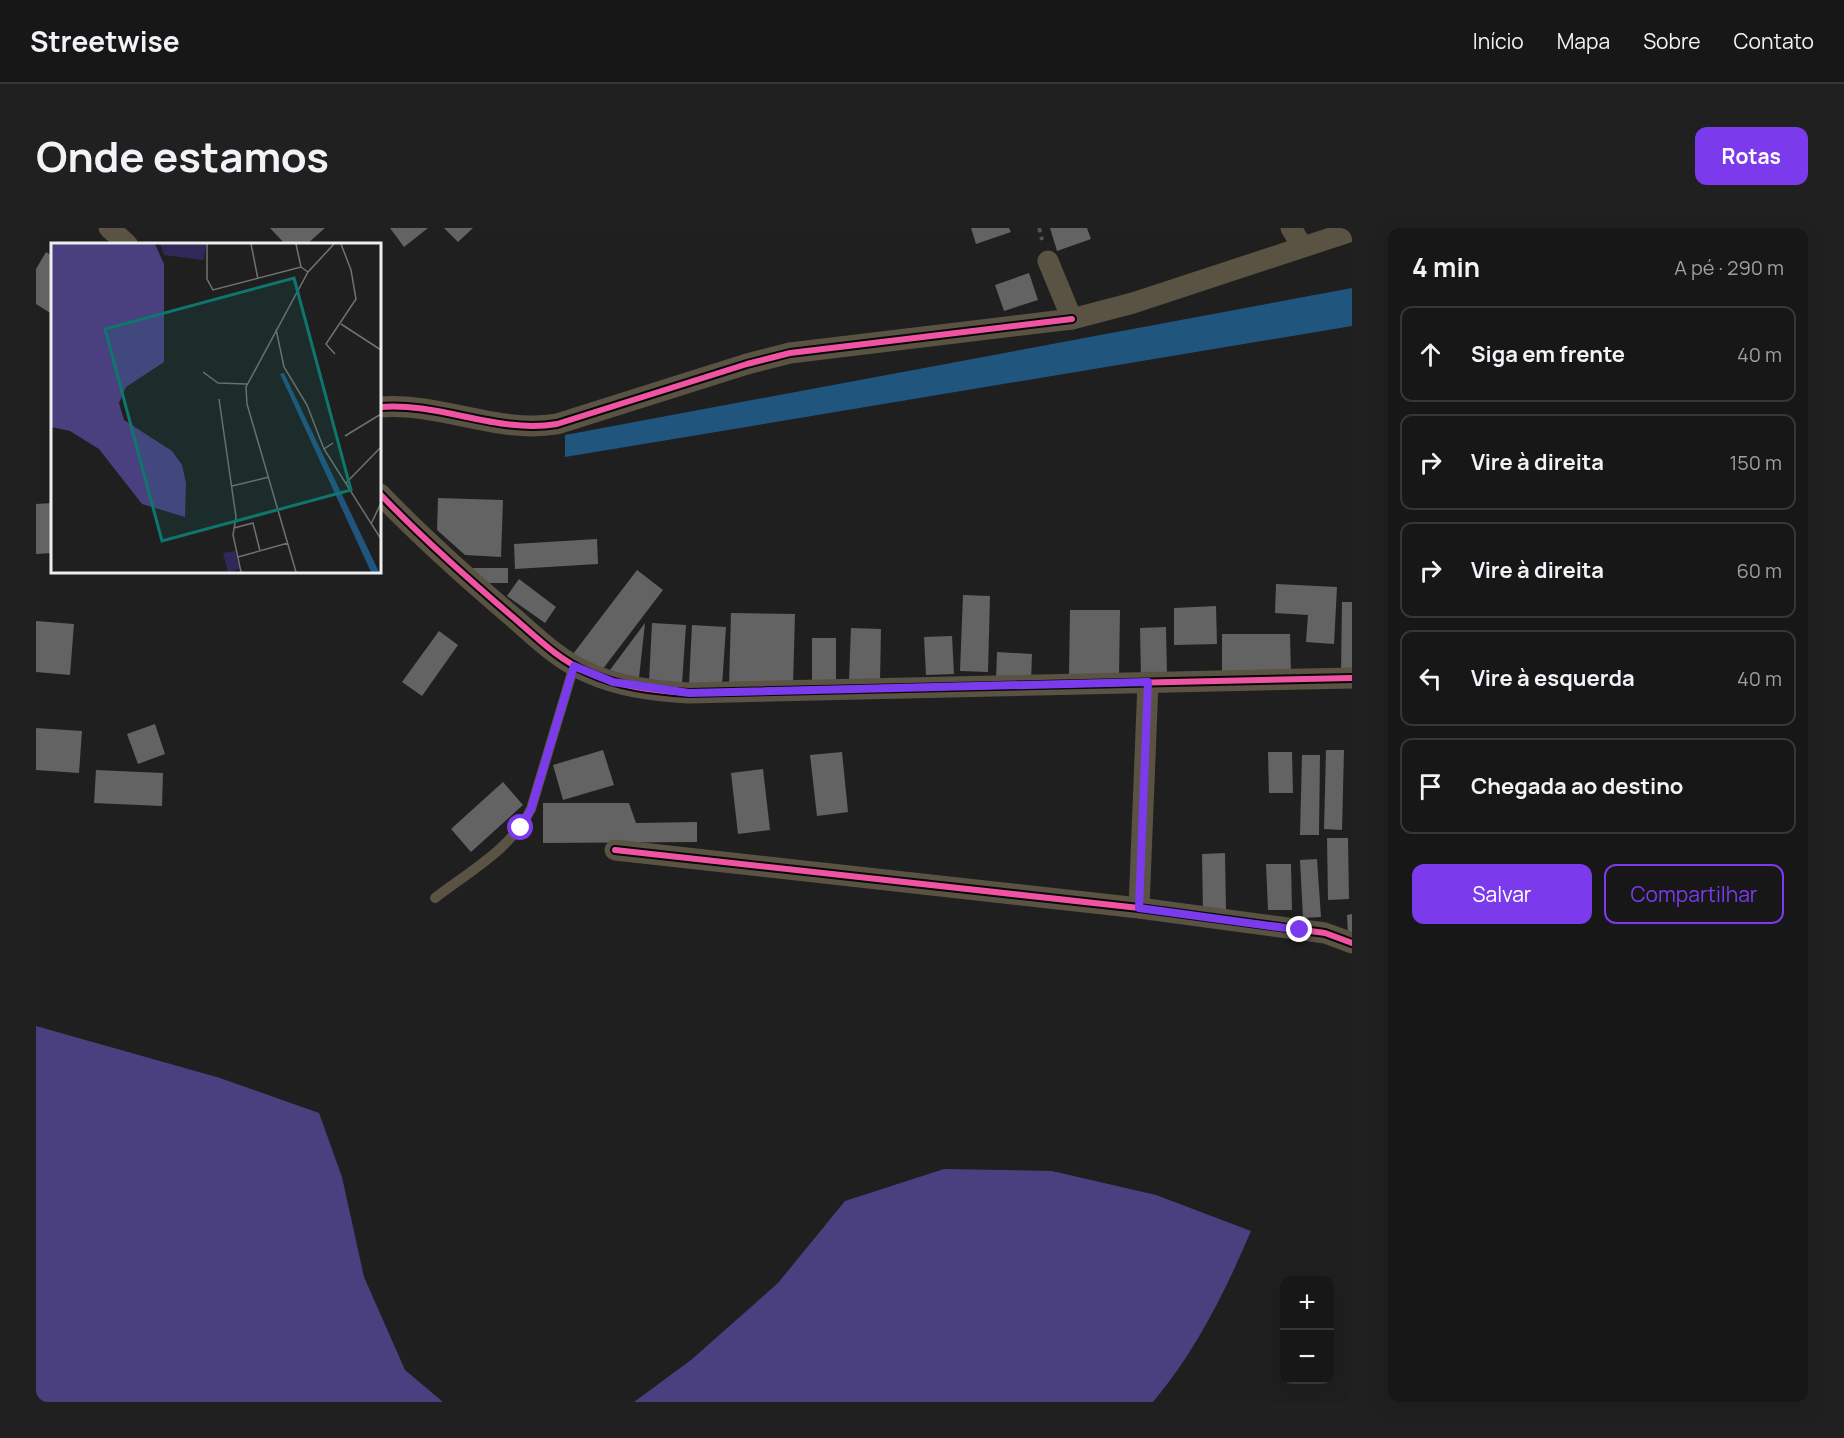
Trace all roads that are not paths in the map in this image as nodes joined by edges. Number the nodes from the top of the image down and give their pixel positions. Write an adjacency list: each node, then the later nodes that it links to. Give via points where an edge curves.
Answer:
1 (110, 228): 4 (street)
2 (1291, 228): 5 (street)
3 (1352, 231): 5 (street)
4 (126, 243)
5 (1302, 246): 7 (street, via 1133,303)
6 (1048, 261): 7 (street)
7 (1072, 319): 8 (street, via 790,353 535,428 445,411)
8 (381, 407)
9 (381, 495): 10 (street, via 459,572)
10 (574, 666): 12 (street, via 613,682 689,693); 14 (lane, via 531,809 521,828 507,844)
11 (1352, 678): 12 (street)
12 (1148, 682): 15 (street)
13 (615, 850): 15 (street)
14 (435, 898)
15 (1139, 908): 16 (street, via 1325,933)
16 (1352, 943)

